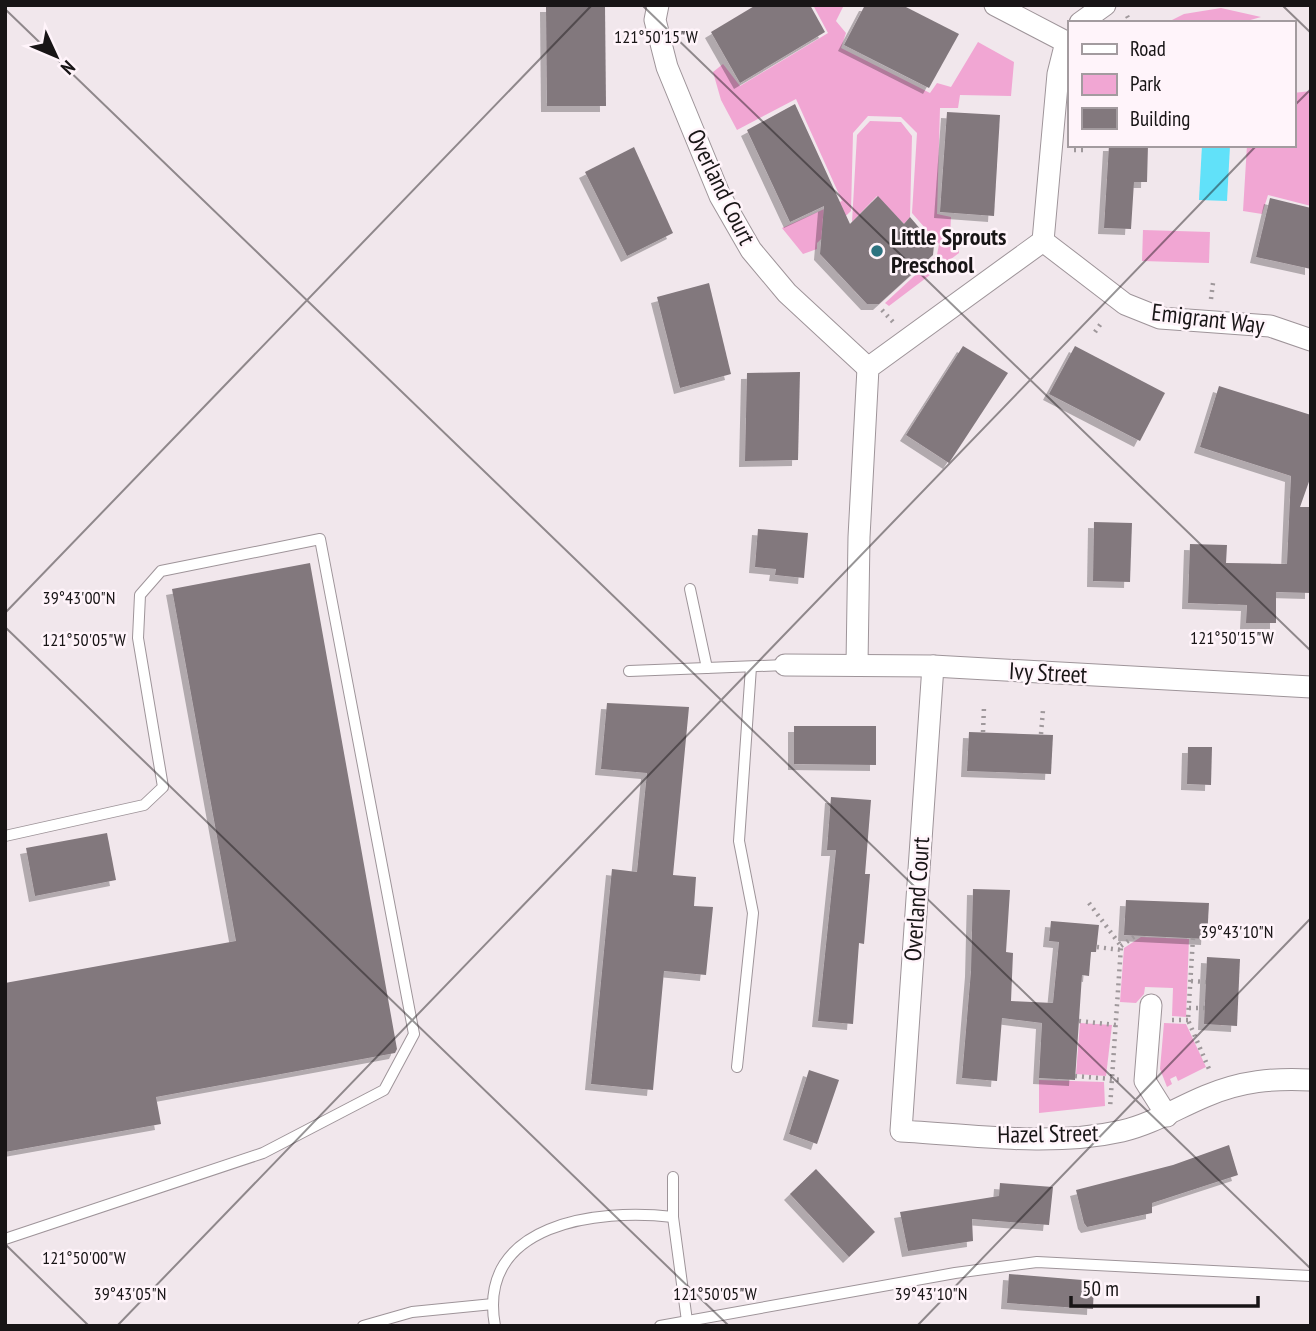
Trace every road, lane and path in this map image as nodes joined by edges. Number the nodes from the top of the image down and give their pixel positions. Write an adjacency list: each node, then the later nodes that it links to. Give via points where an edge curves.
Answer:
1 (658, 5): 20 (street, Overland Court, via 655,20 667,67 720,196 751,250 787,293)
2 (995, 5): 7 (street)
3 (1105, 5): 5 (street)
4 (1127, 16): 6 (path)
5 (1083, 21)
6 (1129, 21)
7 (1068, 40): 11 (street, via 1058,74)
8 (1069, 149): 9 (path)
9 (1087, 150)
10 (986, 233): 12 (path)
11 (1042, 241): 19 (street, Emigrant Way, via 1125,304 1160,318 1270,326); 20 (street)
12 (996, 248)
13 (1213, 283): 14 (path)
14 (1211, 302)
15 (882, 310): 17 (path)
16 (1102, 323): 18 (path)
17 (896, 325)
18 (1095, 332)
19 (1311, 340)
20 (869, 368): 22 (street)
21 (690, 589): 26 (lane)
22 (857, 664): 23 (street, Ivy Street); 24 (street, Ivy Street)
23 (785, 665): 25 (lane)
24 (933, 666): 28 (street, Ivy Street); 53 (street, Overland Court)
25 (751, 667): 26 (lane); 46 (lane, via 739,841 753,913)
26 (707, 668): 27 (lane)
27 (629, 671)
28 (1311, 687)
29 (984, 707): 31 (path)
30 (1043, 710): 32 (path)
31 (983, 732)
32 (1041, 734)
33 (5, 836): 56 (lane, via 144,805 163,787 138,638 140,595 162,572 320,539 415,1034 384,1090 263,1153)
34 (1089, 903): 38 (path)
35 (1135, 936): 38 (path)
36 (1193, 938): 39 (path)
37 (1097, 947): 38 (path)
38 (1121, 948): 45 (path)
39 (1191, 981): 40 (path); 42 (path)
40 (1206, 982)
41 (1151, 1005): 52 (street, via 1145,1081)
42 (1189, 1008): 43 (path); 47 (path, via 1188,1020)
43 (1205, 1008)
44 (1079, 1021): 45 (path)
45 (1116, 1025): 49 (path)
46 (737, 1068)
47 (1209, 1069)
48 (1076, 1076): 49 (path)
49 (1113, 1079): 51 (path)
50 (1311, 1080): 52 (street, Hazel Street, via 1247,1082 1205,1096)
51 (1110, 1108)
52 (1167, 1116): 53 (street, Hazel Street, via 1122,1131 1066,1138)
53 (901, 1131)
54 (673, 1177): 55 (lane)
55 (673, 1217): 58 (lane, via 640,1213 598,1216 552,1227 520,1245 500,1268); 59 (lane)
56 (5, 1239)
57 (1311, 1276): 59 (lane, via 1037,1262)
58 (493, 1304): 60 (lane, via 412,1312); 61 (lane)
59 (687, 1321): 62 (lane)
60 (363, 1326)
61 (495, 1326)
62 (660, 1326)

